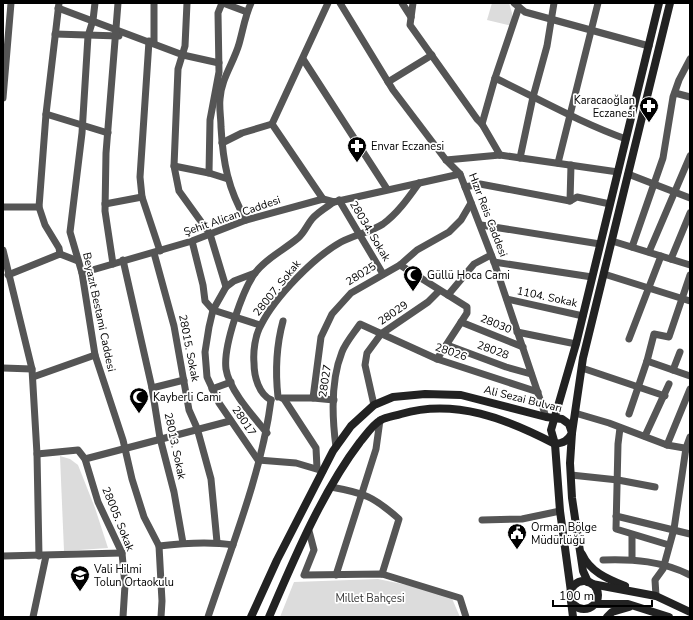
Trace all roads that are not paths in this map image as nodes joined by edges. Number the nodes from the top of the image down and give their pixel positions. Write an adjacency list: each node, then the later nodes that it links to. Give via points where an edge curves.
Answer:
1 (11, 3): 39 (street)
2 (95, 3): 21 (street, Beyazıt Bestami Caddesi)
3 (118, 3): 23 (street)
4 (154, 3): 26 (street, 28015. Sokak)
5 (187, 3): 28 (street)
6 (223, 3): 18 (street); 32 (street, via 218,13)
7 (251, 3): 18 (street)
8 (328, 3): 30 (street)
9 (340, 3): 35 (street, Hızır Reis Caddesi)
10 (402, 3): 19 (street)
11 (412, 3): 19 (street)
12 (554, 3): 20 (street)
13 (598, 3): 22 (street)
14 (659, 3): 27 (main road)
15 (670, 3): 58 (main road)
16 (515, 4): 20 (street, via 525,12); 34 (street)
17 (58, 6): 21 (street); 24 (street)
18 (247, 12): 33 (street, via 239,45)
19 (411, 17): 29 (street, via 410,25)
20 (552, 19): 22 (street); 37 (street)
21 (93, 20): 23 (street); 25 (street, Beyazıt Bestami Caddesi)
22 (592, 30): 27 (street); 41 (street)
23 (114, 33): 25 (street); 26 (street); 45 (street)
24 (55, 34): 25 (street); 40 (street)
25 (88, 36): 44 (street, Beyazıt Bestami Caddesi)
26 (151, 42): 28 (street); 65 (street, 28015. Sokak, via 140,177)
27 (649, 46): 46 (main road)
28 (183, 54): 32 (street); 54 (street, via 178,69)
29 (432, 55): 35 (street); 43 (street)
30 (303, 59): 42 (street); 63 (street)
31 (690, 59): 36 (street)
32 (219, 63): 33 (street)
33 (223, 73): 47 (street, via 220,98); 56 (street, via 210,120)
34 (495, 78): 37 (street); 43 (street)
35 (388, 82): 51 (street, Hızır Reis Caddesi)
36 (675, 93): 38 (street); 61 (street, via 663,158)
37 (533, 97): 41 (street); 50 (street)
38 (690, 97)
39 (3, 98)
40 (46, 114): 44 (street); 74 (street)
41 (571, 114): 46 (street, via 592,127); 52 (street)
42 (272, 124): 47 (street, via 242,133); 67 (street)
43 (482, 124): 48 (street)
44 (83, 125): 45 (street); 92 (street, Beyazıt Bestami Caddesi, via 70,232)
45 (108, 133): 71 (street)
46 (626, 140): 55 (main road)
47 (222, 143): 59 (street)
48 (500, 155): 50 (street); 51 (street)
49 (690, 156): 64 (street)
50 (520, 158): 52 (street)
51 (446, 160): 57 (street, Hızır Reis Caddesi)
52 (558, 163): 53 (street)
53 (571, 165): 55 (street); 69 (street)
54 (174, 166): 56 (street); 78 (street, via 179,191)
55 (618, 172): 72 (main road)
56 (209, 173): 59 (street)
57 (460, 174): 60 (street); 62 (street, Hızır Reis Caddesi)
58 (628, 174): 61 (street); 81 (main road)
59 (228, 179): 76 (street, via 234,200)
60 (419, 183): 63 (street); 79 (street, 28007. Sokak, via 391,218)
61 (654, 184): 64 (street); 83 (street)
62 (465, 187): 69 (street, via 480,184); 70 (street, Hızır Reis Caddesi)
63 (387, 190): 68 (street)
64 (674, 192): 66 (street); 86 (street)
65 (142, 197): 71 (street); 85 (street, 28015. Sokak)
66 (690, 198)
67 (323, 199): 68 (street); 76 (street, Şehit Alican Caddesi)
68 (336, 201): 79 (street, 28034. Sokak); 97 (street, via 313,218 299,238 276,253)
69 (570, 201): 72 (street, via 577,197)
70 (471, 203): 77 (street, Hızır Reis Caddesi); 95 (street, 28025, via 462,220 449,232 417,250)
71 (105, 204): 94 (street, via 105,221)
72 (610, 204): 82 (main road)
73 (3, 207): 74 (street)
74 (39, 207): 87 (street)
75 (690, 213): 90 (street)
76 (246, 220): 78 (street, Şehit Alican Caddesi)
77 (481, 225): 82 (street); 89 (street, Hızır Reis Caddesi)
78 (210, 234): 80 (street, Şehit Alican Caddesi); 103 (street)
79 (359, 235): 98 (street, 28034. Sokak); 116 (street, 28007. Sokak, via 320,256 279,299)
80 (192, 241): 85 (street, Şehit Alican Caddesi); 110 (street, via 205,301)
81 (612, 241): 83 (street); 99 (main road)
82 (600, 244): 102 (main road)
83 (632, 247): 86 (street)
84 (3, 250): 100 (street)
85 (157, 252): 91 (street, Şehit Alican Caddesi); 134 (street, 28015. Sokak)
86 (650, 252): 88 (street)
87 (60, 254): 92 (street); 100 (street)
88 (661, 256): 90 (street); 104 (street)
89 (493, 258): 102 (street); 106 (street, via 474,264); 108 (street, Hızır Reis Caddesi)
90 (671, 259): 93 (street)
91 (123, 260): 94 (street, Şehit Alican Caddesi); 138 (street, 28013. Sokak)
92 (78, 261): 96 (street, Beyazıt Bestami Caddesi)
93 (690, 263)
94 (113, 264): 96 (street, Şehit Alican Caddesi)
95 (400, 265): 98 (street, 28025); 105 (street)
96 (82, 273): 124 (street, Beyazıt Bestami Caddesi)
97 (255, 273): 103 (street); 112 (street)
98 (383, 274): 144 (street, 28025, via 351,293 332,314 321,337)
99 (604, 274): 104 (street); 128 (main road)
100 (8, 275): 129 (street)
101 (690, 275): 107 (street)
102 (592, 277): 111 (main road)
103 (226, 287): 110 (street, 28017)
104 (648, 288): 107 (street); 119 (street)
105 (439, 291): 106 (street); 118 (street, 28029, via 428,302)
106 (448, 295): 114 (street, via 467,307 467,313)
107 (682, 298): 109 (street); 126 (street, via 668,337 654,334)
108 (507, 299): 111 (street, 1104. Sokak); 117 (street, Hızır Reis Caddesi)
109 (690, 301)
110 (213, 310): 112 (street); 139 (street, 28017, via 206,352 207,377)
111 (582, 316): 120 (main road)
112 (236, 317): 116 (street); 135 (street, via 227,349 226,368)
113 (283, 321): 143 (street, via 277,343 276,371)
114 (461, 322): 121 (street); 122 (street, 28030)
115 (360, 324): 118 (street, 28026); 146 (street, 28027, via 342,352 334,382)
116 (260, 325): 145 (street, 28007. Sokak, via 253,356 254,371 264,396)
117 (517, 332): 120 (street); 122 (street, Hızır Reis Caddesi)
118 (381, 334): 125 (street, 28026); 147 (street, 28029, via 366,353 365,365)
119 (629, 339)
120 (576, 344): 150 (main road)
121 (447, 345): 125 (street); 131 (street, 28028)
122 (523, 347): 131 (street, Hızır Reis Caddesi)
123 (680, 352): 130 (street)
124 (95, 356): 133 (street); 162 (street, Beyazıt Bestami Caddesi)
125 (437, 359): 141 (street, 28026)
126 (647, 361): 130 (street); 137 (street)
127 (3, 368): 129 (street)
128 (582, 368): 137 (street); 148 (main road)
129 (32, 369): 133 (street)
130 (674, 370): 132 (street)
131 (531, 374): 141 (street, Hızır Reis Caddesi)
132 (690, 376)
133 (33, 377): 165 (street)
134 (184, 380): 138 (street); 153 (street, 28015. Sokak, via 189,410)
135 (231, 382): 139 (street); 155 (street, via 249,412)
136 (669, 384): 142 (street)
137 (637, 387): 142 (street); 149 (street)
138 (152, 388): 159 (street, 28013. Sokak)
139 (212, 389): 152 (street, 28017)
140 (690, 389): 161 (street)
141 (538, 392): 150 (street, Hızır Reis Caddesi)
142 (665, 396): 157 (street)
143 (281, 398): 144 (street); 145 (street); 168 (street, via 316,448)
144 (313, 398): 146 (street)
145 (271, 400): 155 (street)
146 (334, 400): 163 (street, 28027, via 332,418)
147 (374, 405): 150 (main road, Ali Sezai Bulvarı, via 393,397 425,394 461,395); 163 (main road, Ali Sezai Bulvarı, via 351,426)
148 (575, 414): 154 (street); 156 (main road)
149 (629, 414)
150 (550, 417): 156 (main road, Ali Sezai Bulvarı, via 562,419 569,424); 160 (main road)
151 (380, 420): 160 (main road, via 413,410 454,407 497,418); 171 (main road, via 346,462); 173 (street, via 376,450)
152 (230, 421): 153 (street); 167 (street, 28017)
153 (197, 428): 159 (street); 181 (street, 28015. Sokak, via 211,479)
154 (620, 428): 157 (street); 170 (street)
155 (267, 432): 167 (street)
156 (572, 433): 160 (main road, via 563,442); 169 (main road)
157 (645, 436): 161 (street)
158 (690, 437): 164 (street)
159 (160, 438): 162 (street); 182 (street, 28013. Sokak, via 174,492)
160 (555, 444): 174 (main road)
161 (667, 445): 164 (street)
162 (124, 447): 166 (street); 185 (street, Beyazıt Bestami Caddesi, via 144,517)
163 (336, 448): 168 (main road, Ali Sezai Bulvarı)
164 (688, 449): 177 (street)
165 (37, 454): 166 (street, via 78,450); 189 (street)
166 (85, 459): 187 (street, 28005. Sokak, via 98,502)
167 (258, 460): 168 (street, via 296,463); 183 (street)
168 (320, 469): 208 (main road, Ali Sezai Bulvarı)
169 (571, 475): 170 (street); 186 (main road)
170 (618, 480): 172 (street); 175 (street)
171 (331, 487): 173 (street); 178 (main road)
172 (655, 487)
173 (362, 493): 193 (street, via 381,503 400,519); 194 (street)
174 (560, 512): 176 (street, via 522,519); 197 (main road)
175 (616, 516): 177 (street); 180 (street, via 616,529)
176 (482, 520)
177 (674, 529): 179 (street); 184 (street)
178 (309, 530): 194 (street, via 314,550 304,575); 209 (main road)
179 (690, 534)
180 (632, 535): 184 (street); 191 (street)
181 (217, 542): 182 (street); 183 (street)
182 (183, 543): 185 (street)
183 (233, 545): 207 (street)
184 (670, 545): 192 (street)
185 (159, 546): 206 (street, Beyazıt Bestami Caddesi)
186 (579, 546): 196 (main road, via 583,571); 198 (main road, via 590,567)
187 (122, 554): 189 (street); 205 (street, 28005. Sokak, via 125,585)
188 (3, 556): 189 (street)
189 (42, 556): 204 (street)
190 (603, 560): 191 (street)
191 (632, 560): 192 (street)
192 (664, 565): 195 (street); 199 (street, via 655,580)
193 (382, 574): 194 (street); 210 (street, via 460,598)
194 (336, 575)
195 (690, 575)
196 (590, 583): 197 (main road, via 576,584); 198 (main road); 201 (main road, via 598,595)
197 (571, 592): 200 (main road)
198 (640, 592): 199 (main road)
199 (656, 596): 203 (main road)
200 (571, 601): 201 (main road, via 582,609); 211 (main road)
201 (594, 606): 202 (main road, via 616,603); 212 (main road)
202 (638, 607): 213 (main road, via 624,607); 214 (main road)
203 (690, 612)
204 (34, 617)
205 (123, 617)
206 (161, 617)
207 (208, 617)
208 (250, 617)
209 (269, 617)
210 (466, 617)
211 (573, 617)
212 (591, 617)
213 (607, 617)
214 (669, 617)

